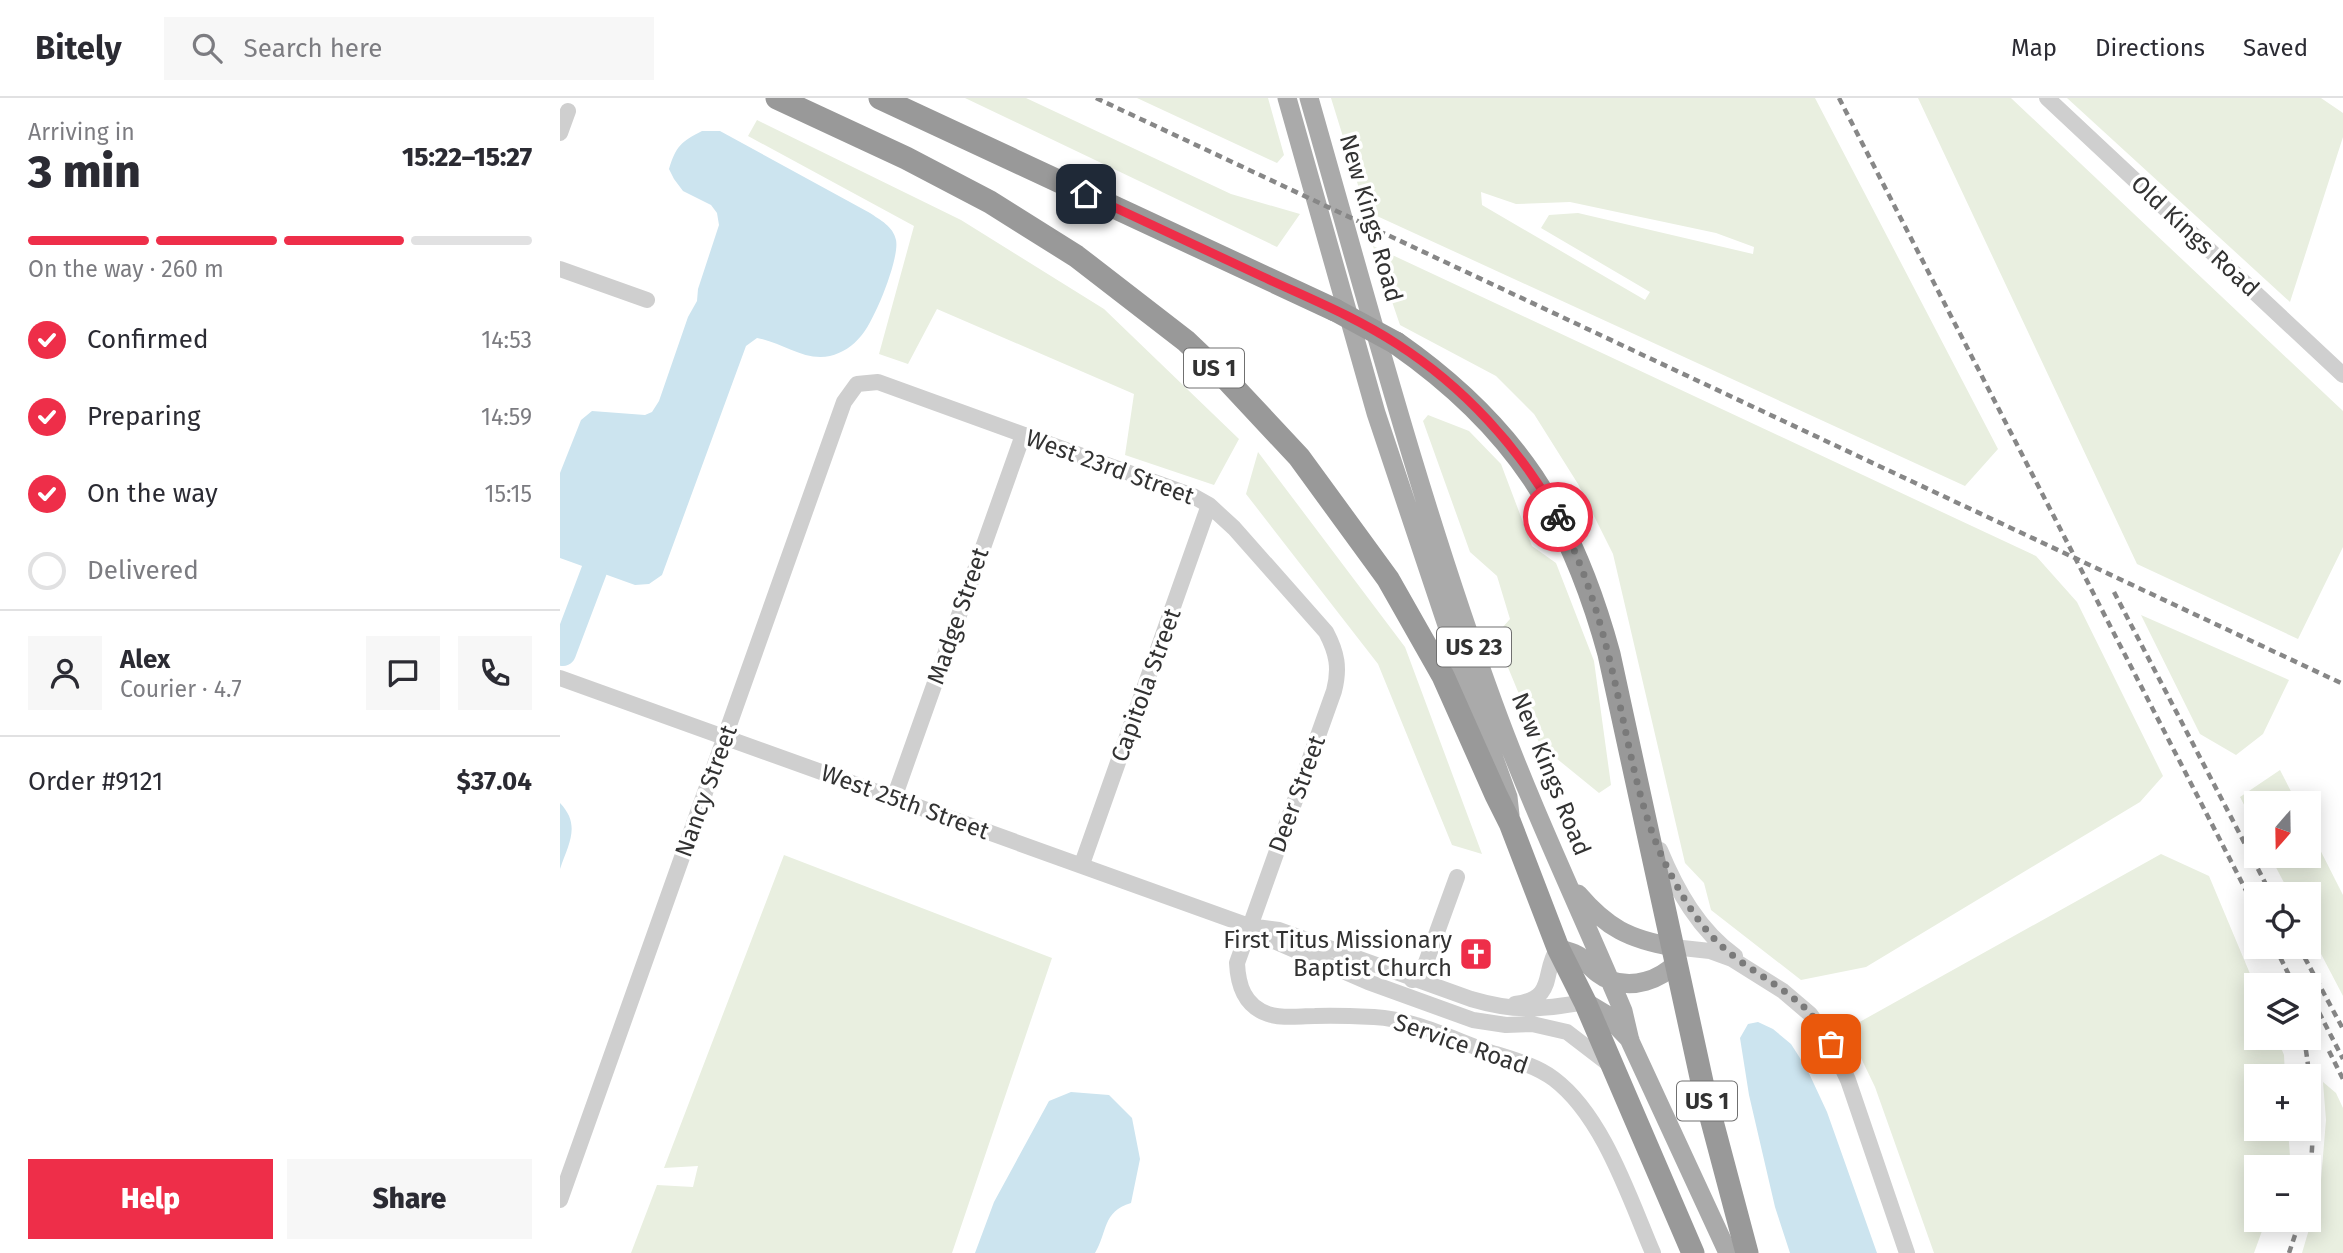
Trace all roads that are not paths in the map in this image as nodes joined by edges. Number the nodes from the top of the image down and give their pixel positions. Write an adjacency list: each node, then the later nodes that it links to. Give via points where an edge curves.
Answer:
1 (777, 98): 21 (highway, US 1, via 946,178 1038,230 1109,279 1227,380 1299,457 1388,579 1443,676)
2 (880, 98): 20 (highway, US 1, bridge, via 1335,310 1396,343 1449,383 1498,432 1545,492 1561,523 1594,600)
3 (1287, 98): 7 (main road, New Kings Road / US 23)
4 (2047, 98): 11 (street, Old Kings Road)
5 (1311, 105): 7 (street); 15 (main road, New Kings Road / US 23)
6 (568, 111): 8 (street)
7 (1296, 129): 15 (main road, New Kings Road / US 23, via 1376,413)
8 (560, 133)
9 (560, 269): 10 (street)
10 (647, 300)
11 (2343, 375)
12 (857, 384): 13 (street, West 23rd Street, via 878,382); 18 (street, Nancy Street, via 844,402)
13 (1023, 435): 14 (street, West 23rd Street); 19 (street, Madge Street)
14 (1209, 505): 16 (street, West 23rd Street, via 1326,632); 22 (street, Capitola Street)
15 (1430, 544): 21 (main road, New Kings Road / US 23, via 1463,673 1508,797); 24 (main road, New Kings Road / US 23)
16 (1338, 660): 25 (street, Deer Street, via 1334,691)
17 (560, 678): 18 (street, West 25th Street)
18 (725, 737): 19 (street, West 25th Street); 36 (street, Nancy Street)
19 (894, 799): 22 (street, West 25th Street)
20 (1643, 810): 27 (highway, US 1); 28 (street, via 1667,868 1703,927)
21 (1510, 823): 26 (highway, New Kings Road / US 1)
22 (1082, 864): 25 (street, West 25th Street)
23 (1457, 877): 29 (street)
24 (1568, 883): 27 (main road, via 1607,924); 30 (main road, New Kings Road / US 23)
25 (1249, 926): 29 (street, West 25th Street, via 1279,930); 31 (street, West 25th Street); 37 (street, Service Road, via 1237,963 1241,991 1252,1005 1267,1013 1289,1018 1378,1017 1412,1024 1552,1077 1576,1097 1595,1123)
26 (1558, 948): 30 (main road, via 1577,955); 32 (highway, New Kings Road / US 1); 33 (street, via 1541,994 1526,1003)
27 (1674, 955): 28 (street, via 1710,951); 30 (main road, via 1666,974 1651,980); 40 (highway, US 1)
28 (1756, 972): 41 (street, via 1810,1014 1831,1044 1848,1080)
29 (1420, 979): 31 (street); 33 (street, West 25th Street)
30 (1610, 980): 34 (main road, New Kings Road / US 23)
31 (1368, 982): 35 (street, West 25th Street, via 1473,1020 1559,1029)
32 (1585, 1002): 33 (street, West 25th Street, via 1542,1009); 34 (main road, via 1605,1014); 35 (highway, New Kings Road / US 1)
33 (1497, 1007)
34 (1630, 1041): 39 (main road, New Kings Road / US 23)
35 (1613, 1067): 38 (highway, New Kings Road / US 1)
36 (560, 1200)
37 (1653, 1253)
38 (1693, 1253)
39 (1728, 1253)
40 (1747, 1253)
41 (1907, 1253)

